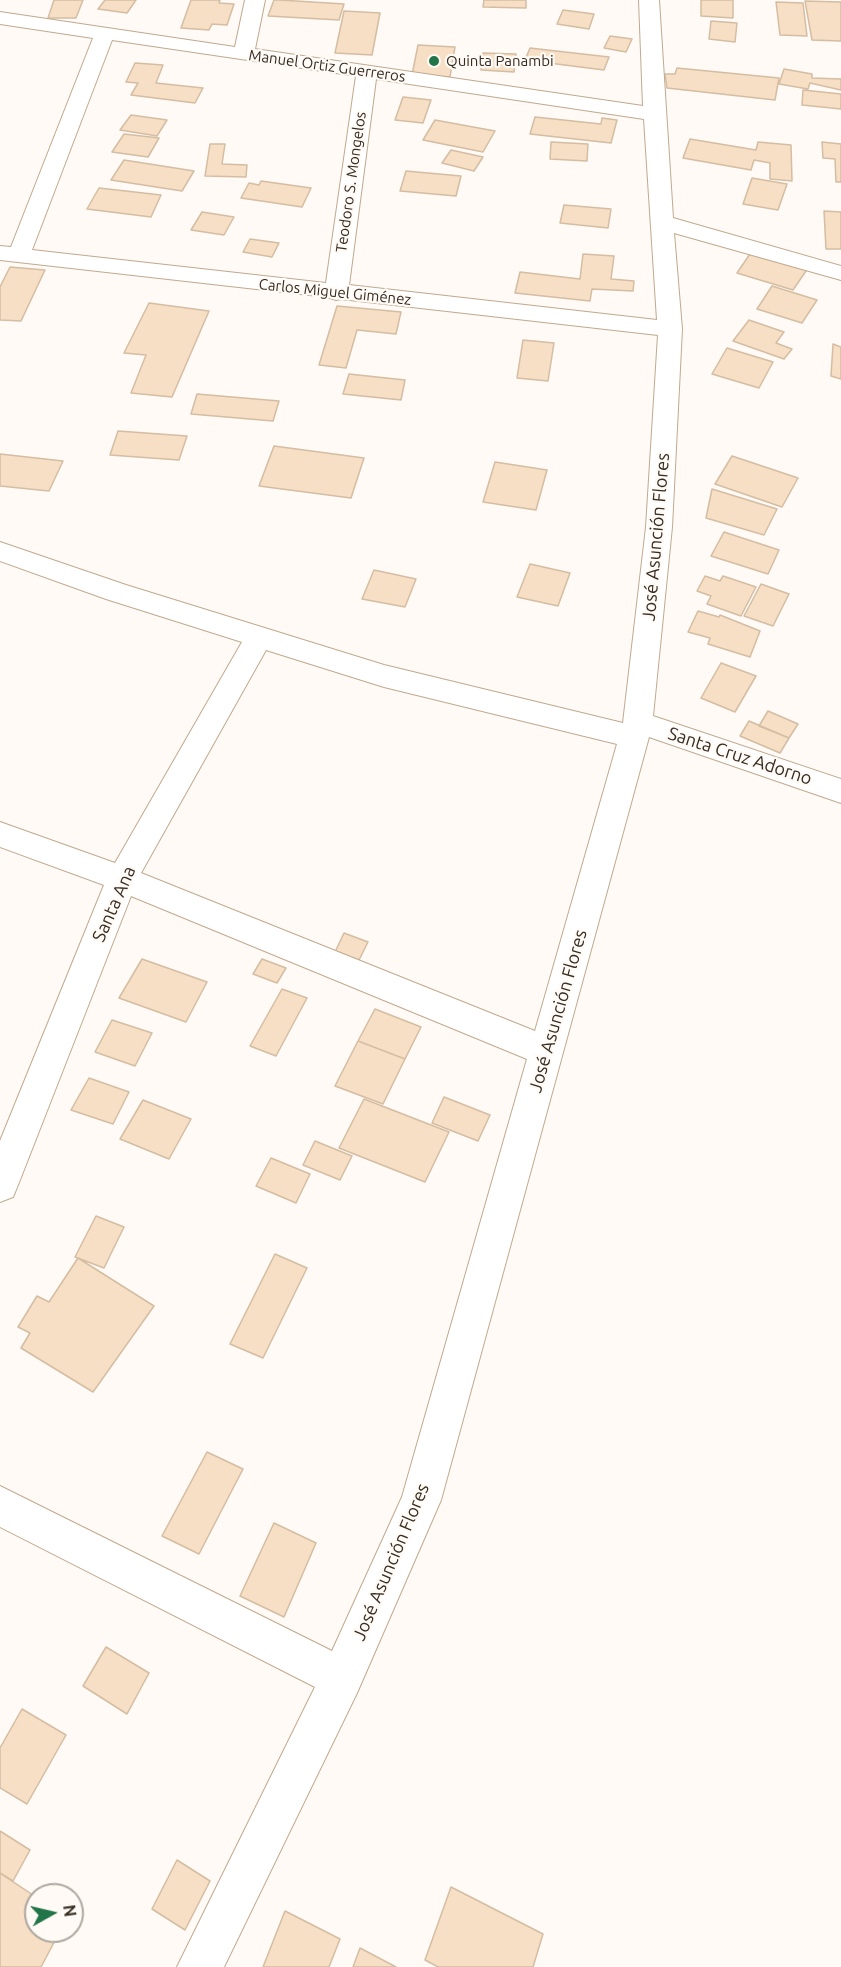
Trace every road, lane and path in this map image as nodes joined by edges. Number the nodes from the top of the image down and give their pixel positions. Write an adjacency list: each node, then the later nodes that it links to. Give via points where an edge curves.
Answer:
1 (255, 0): 5 (street)
2 (649, 0): 7 (street, José Asunción Flores)
3 (0, 18): 4 (street, Manuel Ortiz Guerreros, via 44,16)
4 (104, 35): 5 (street, Manuel Ortiz Guerreros); 9 (street)
5 (244, 54): 6 (street, Manuel Ortiz Guerreros)
6 (367, 71): 7 (street, Manuel Ortiz Guerreros); 11 (street, Teodoro S. Mongelos)
7 (654, 114): 8 (street, José Asunción Flores)
8 (662, 222): 10 (street); 12 (street, José Asunción Flores)
9 (9, 254): 11 (street, Carlos Miguel Giménez)
10 (841, 273)
11 (336, 293): 12 (street, Carlos Miguel Giménez)
12 (670, 329): 15 (street, José Asunción Flores, via 659,526)
13 (0, 551): 14 (street, Santa Cruz Adorno)
14 (259, 637): 15 (street, Santa Cruz Adorno, via 384,676); 18 (street, Santa Ana)
15 (636, 730): 16 (street, Santa Cruz Adorno); 19 (street, José Asunción Flores)
16 (841, 791)
17 (0, 834): 18 (street)
18 (122, 879): 19 (street); 20 (street, Santa Ana)
19 (546, 1051): 22 (street, José Asunción Flores, via 421,1500)
20 (0, 1185)
21 (0, 1506): 22 (street)
22 (342, 1678): 23 (street, José Asunción Flores)
23 (200, 1967)

